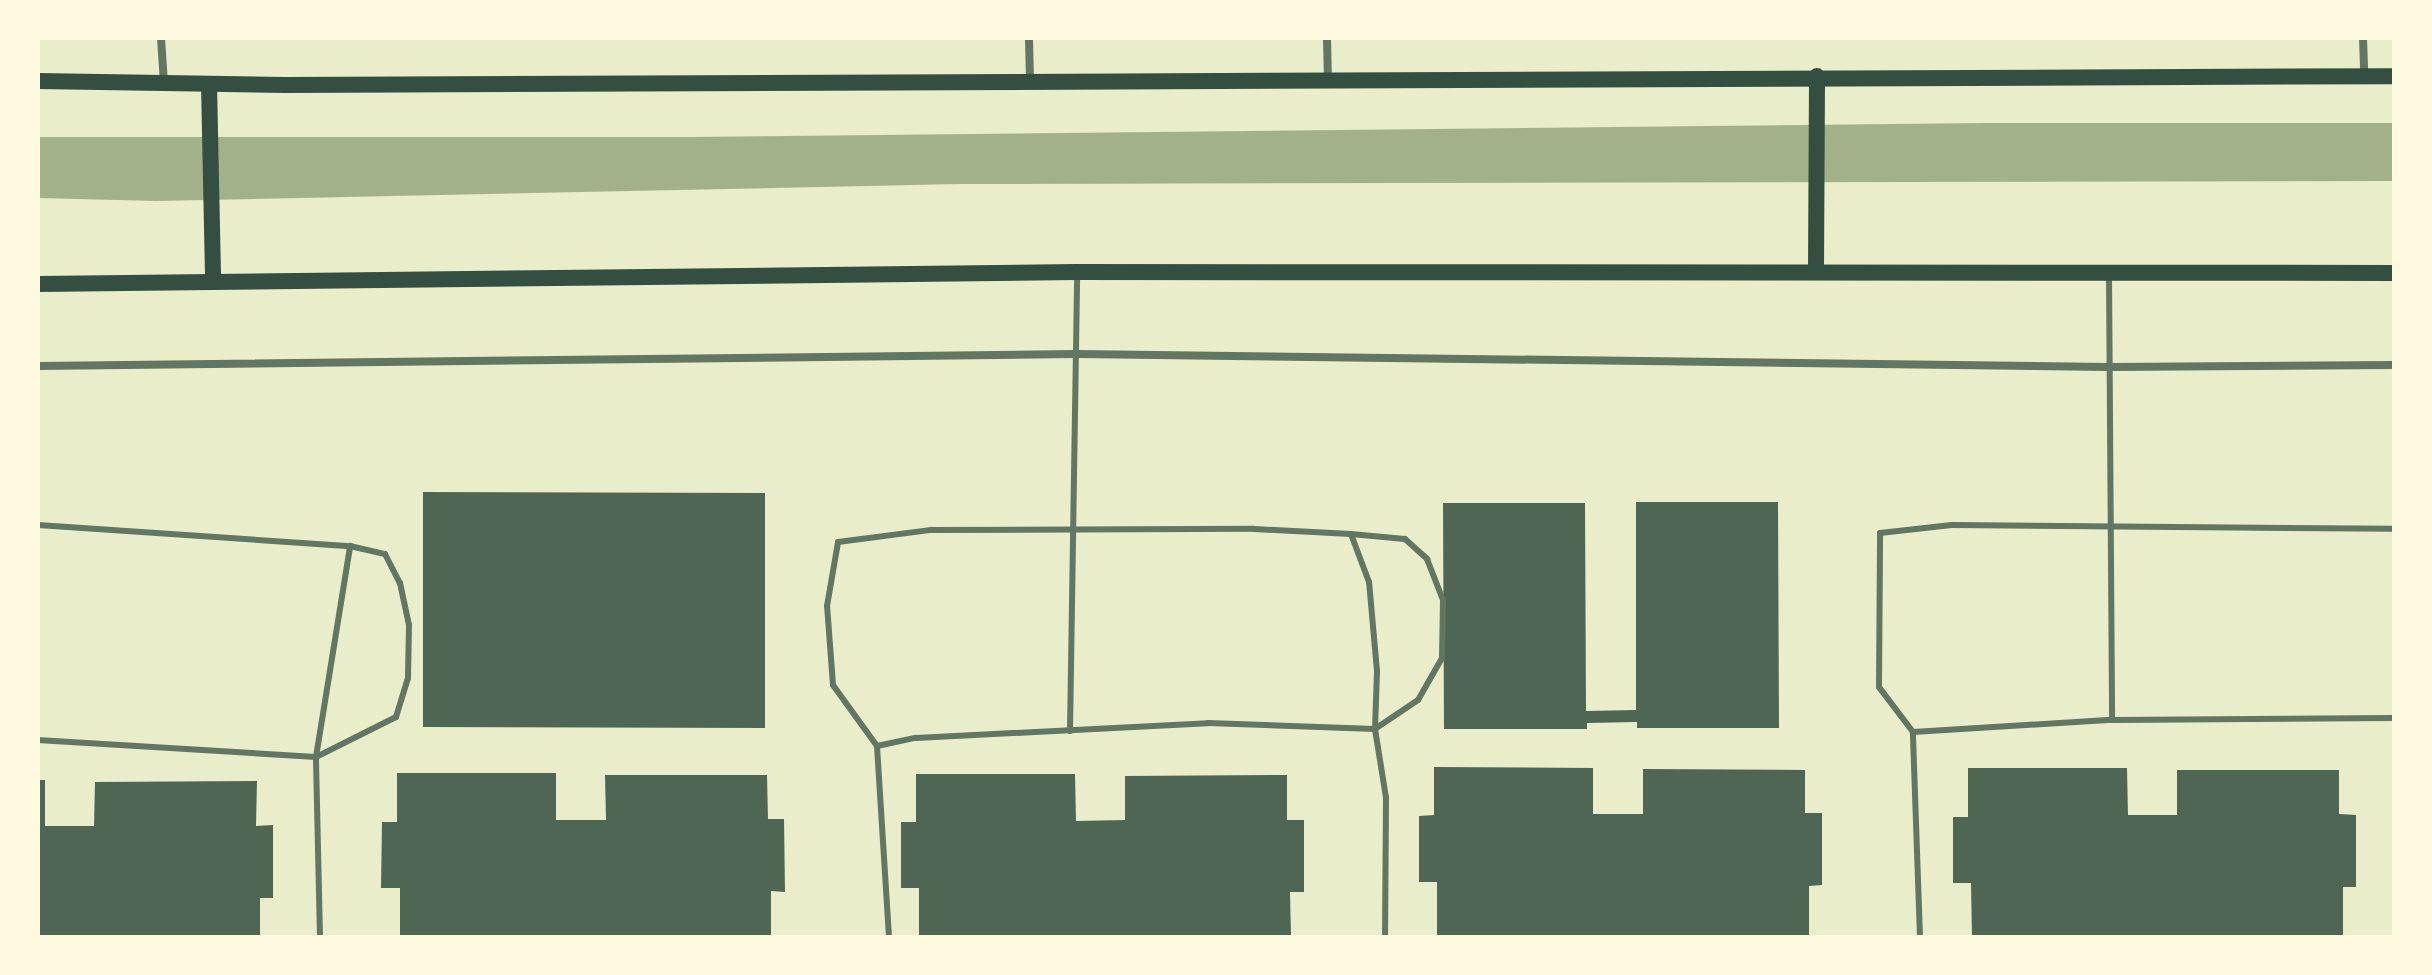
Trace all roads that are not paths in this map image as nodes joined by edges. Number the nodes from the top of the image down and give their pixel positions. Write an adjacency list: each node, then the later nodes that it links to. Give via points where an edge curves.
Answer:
1 (161, 38): 11 (street)
2 (1029, 38): 9 (street)
3 (1327, 38): 10 (street)
4 (2363, 38): 6 (street)
5 (1817, 76): 6 (main road); 10 (main road); 13 (main road)
6 (2364, 76): 7 (main road)
7 (2394, 76)
8 (38, 81): 11 (main road)
9 (1030, 82): 10 (main road); 12 (main road)
10 (1328, 82)
11 (164, 83): 12 (main road)
12 (209, 84): 17 (main road)
13 (1816, 270): 14 (main road); 16 (main road)
14 (1077, 272): 17 (main road); 19 (lane)
15 (2394, 273): 16 (main road)
16 (2109, 275): 22 (lane)
17 (213, 279): 18 (main road)
18 (38, 284)
19 (1077, 354): 21 (street); 22 (street); 26 (lane)
20 (2394, 365): 22 (street)
21 (38, 366)
22 (2109, 367): 24 (lane)
23 (38, 525): 28 (lane)
24 (2110, 527): 25 (lane); 30 (lane); 33 (lane, via 1952,525 1880,533 1879,687)
25 (2394, 529)
26 (1075, 532): 27 (lane); 32 (lane); 35 (lane, via 931,530 838,542 827,606 833,685)
27 (1351, 534): 31 (lane, via 1369,582 1377,671); 31 (lane, via 1405,539 1427,559 1443,600 1442,658 1418,700)
28 (350, 546): 36 (lane); 36 (lane, via 385,554 400,583 409,625 408,678 396,717)
29 (2394, 718): 30 (lane)
30 (2112, 720): 33 (lane)
31 (1375, 729): 32 (lane, via 1208,723); 39 (lane, via 1386,798)
32 (1070, 731): 35 (lane, via 916,738)
33 (1913, 732): 40 (lane)
34 (38, 740): 36 (lane)
35 (877, 746): 38 (lane)
36 (316, 757): 37 (lane)
37 (320, 937)
38 (889, 937)
39 (1385, 937)
40 (1920, 937)

